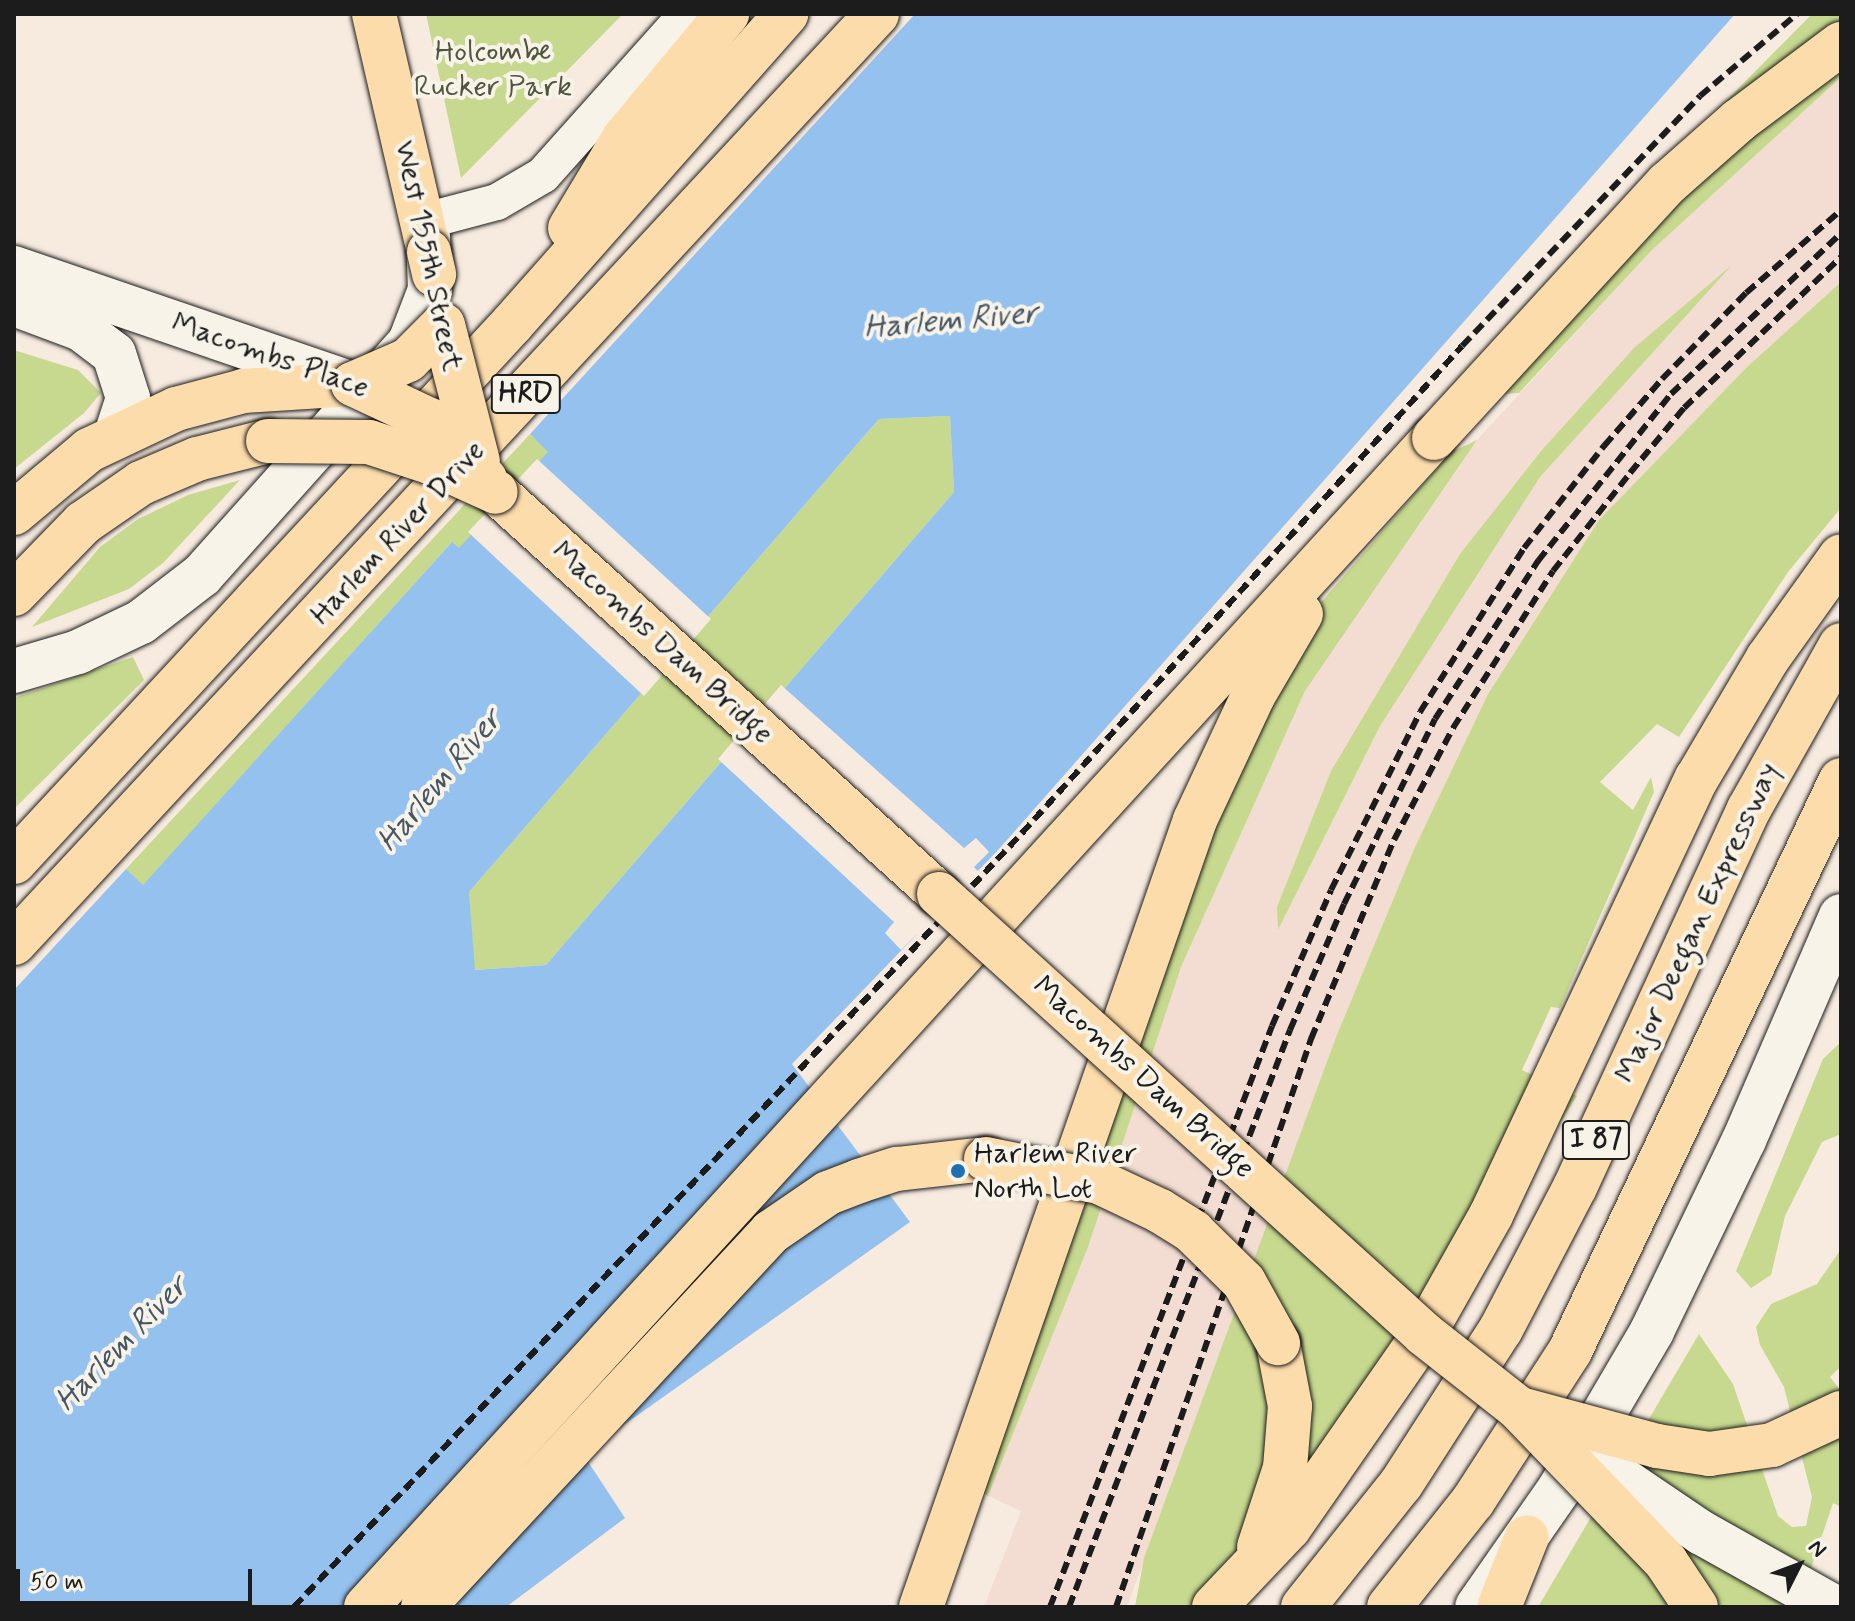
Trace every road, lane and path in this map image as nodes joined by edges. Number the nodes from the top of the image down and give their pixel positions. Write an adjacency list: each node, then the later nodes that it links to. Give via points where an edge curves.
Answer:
1 (376, 14): 7 (main road); 11 (main road, West 155th Street, bridge)
2 (687, 14): 7 (street, via 543,175 497,202)
3 (727, 14): 10 (main road, via 625,137)
4 (786, 14): 10 (main road, Harlem River Drive / HRD)
5 (877, 14): 27 (main road, Harlem River Drive / HRD)
6 (1841, 44): 19 (main road, bridge, via 1738,121 1668,183)
7 (425, 221): 23 (main road, via 433,253 419,329 212,564 183,594 141,622 78,652)
8 (14, 268): 12 (main road, Macombs Place)
9 (14, 304): 15 (main road, via 81,329 114,354 128,398)
10 (512, 324): 25 (main road, Harlem River Drive / HRD)
11 (443, 325): 12 (main road, bridge, via 408,360); 13 (main road, West 155th Street, bridge)
12 (332, 382): 14 (main road, Macombs Place, bridge); 15 (main road, via 210,398)
13 (460, 404): 14 (main road); 17 (main road, West 155th Street, bridge, via 472,449)
14 (417, 411): 16 (main road, bridge); 17 (main road, Macombs Place, bridge, via 452,441)
15 (116, 435): 18 (main road, via 63,467)
16 (268, 441): 17 (main road, bridge, via 369,442); 21 (main road, via 197,459 131,489 74,531)
17 (496, 492): 30 (main road, Macombs Dam Bridge, bridge)
18 (14, 513)
19 (1366, 515): 35 (main road); 37 (main road, via 1269,666 1214,776)
20 (1841, 556): 30 (main road, via 1768,658 1697,778 1491,1215)
21 (14, 594)
22 (1841, 645): 39 (main road, Major Deegan Expressway / I 87, via 1743,821 1556,1226 1507,1318 1401,1484)
23 (14, 671)
24 (1841, 780): 40 (main road, I 87, via 1570,1351 1473,1501)
25 (14, 862)
26 (1841, 916): 29 (main road)
27 (14, 943)
28 (1841, 994): 29 (main road)
29 (1797, 1018): 33 (main road, via 1652,1331)
30 (1424, 1334): 31 (main road, Macombs Dam Bridge, bridge); 34 (main road, via 1298,1517)
31 (1518, 1408): 32 (main road, bridge, via 1657,1446 1709,1454 1772,1445); 43 (main road, bridge, via 1666,1562); 44 (main road, Macombs Dam Bridge, bridge, via 1702,1533)
32 (1841, 1413)
33 (1527, 1537): 41 (main road); 42 (main road)
34 (1249, 1572): 36 (main road, bridge, via 1278,1497 1289,1432 1287,1373 1264,1310 1222,1257 1160,1211 1099,1182 986,1159 897,1169 859,1181 828,1193 780,1225 745,1254); 38 (main road)
35 (366, 1607)
36 (423, 1607)
37 (921, 1607)
38 (1214, 1607)
39 (1303, 1607)
40 (1389, 1607)
41 (1477, 1607)
42 (1499, 1607)
43 (1696, 1607)
44 (1834, 1607)

